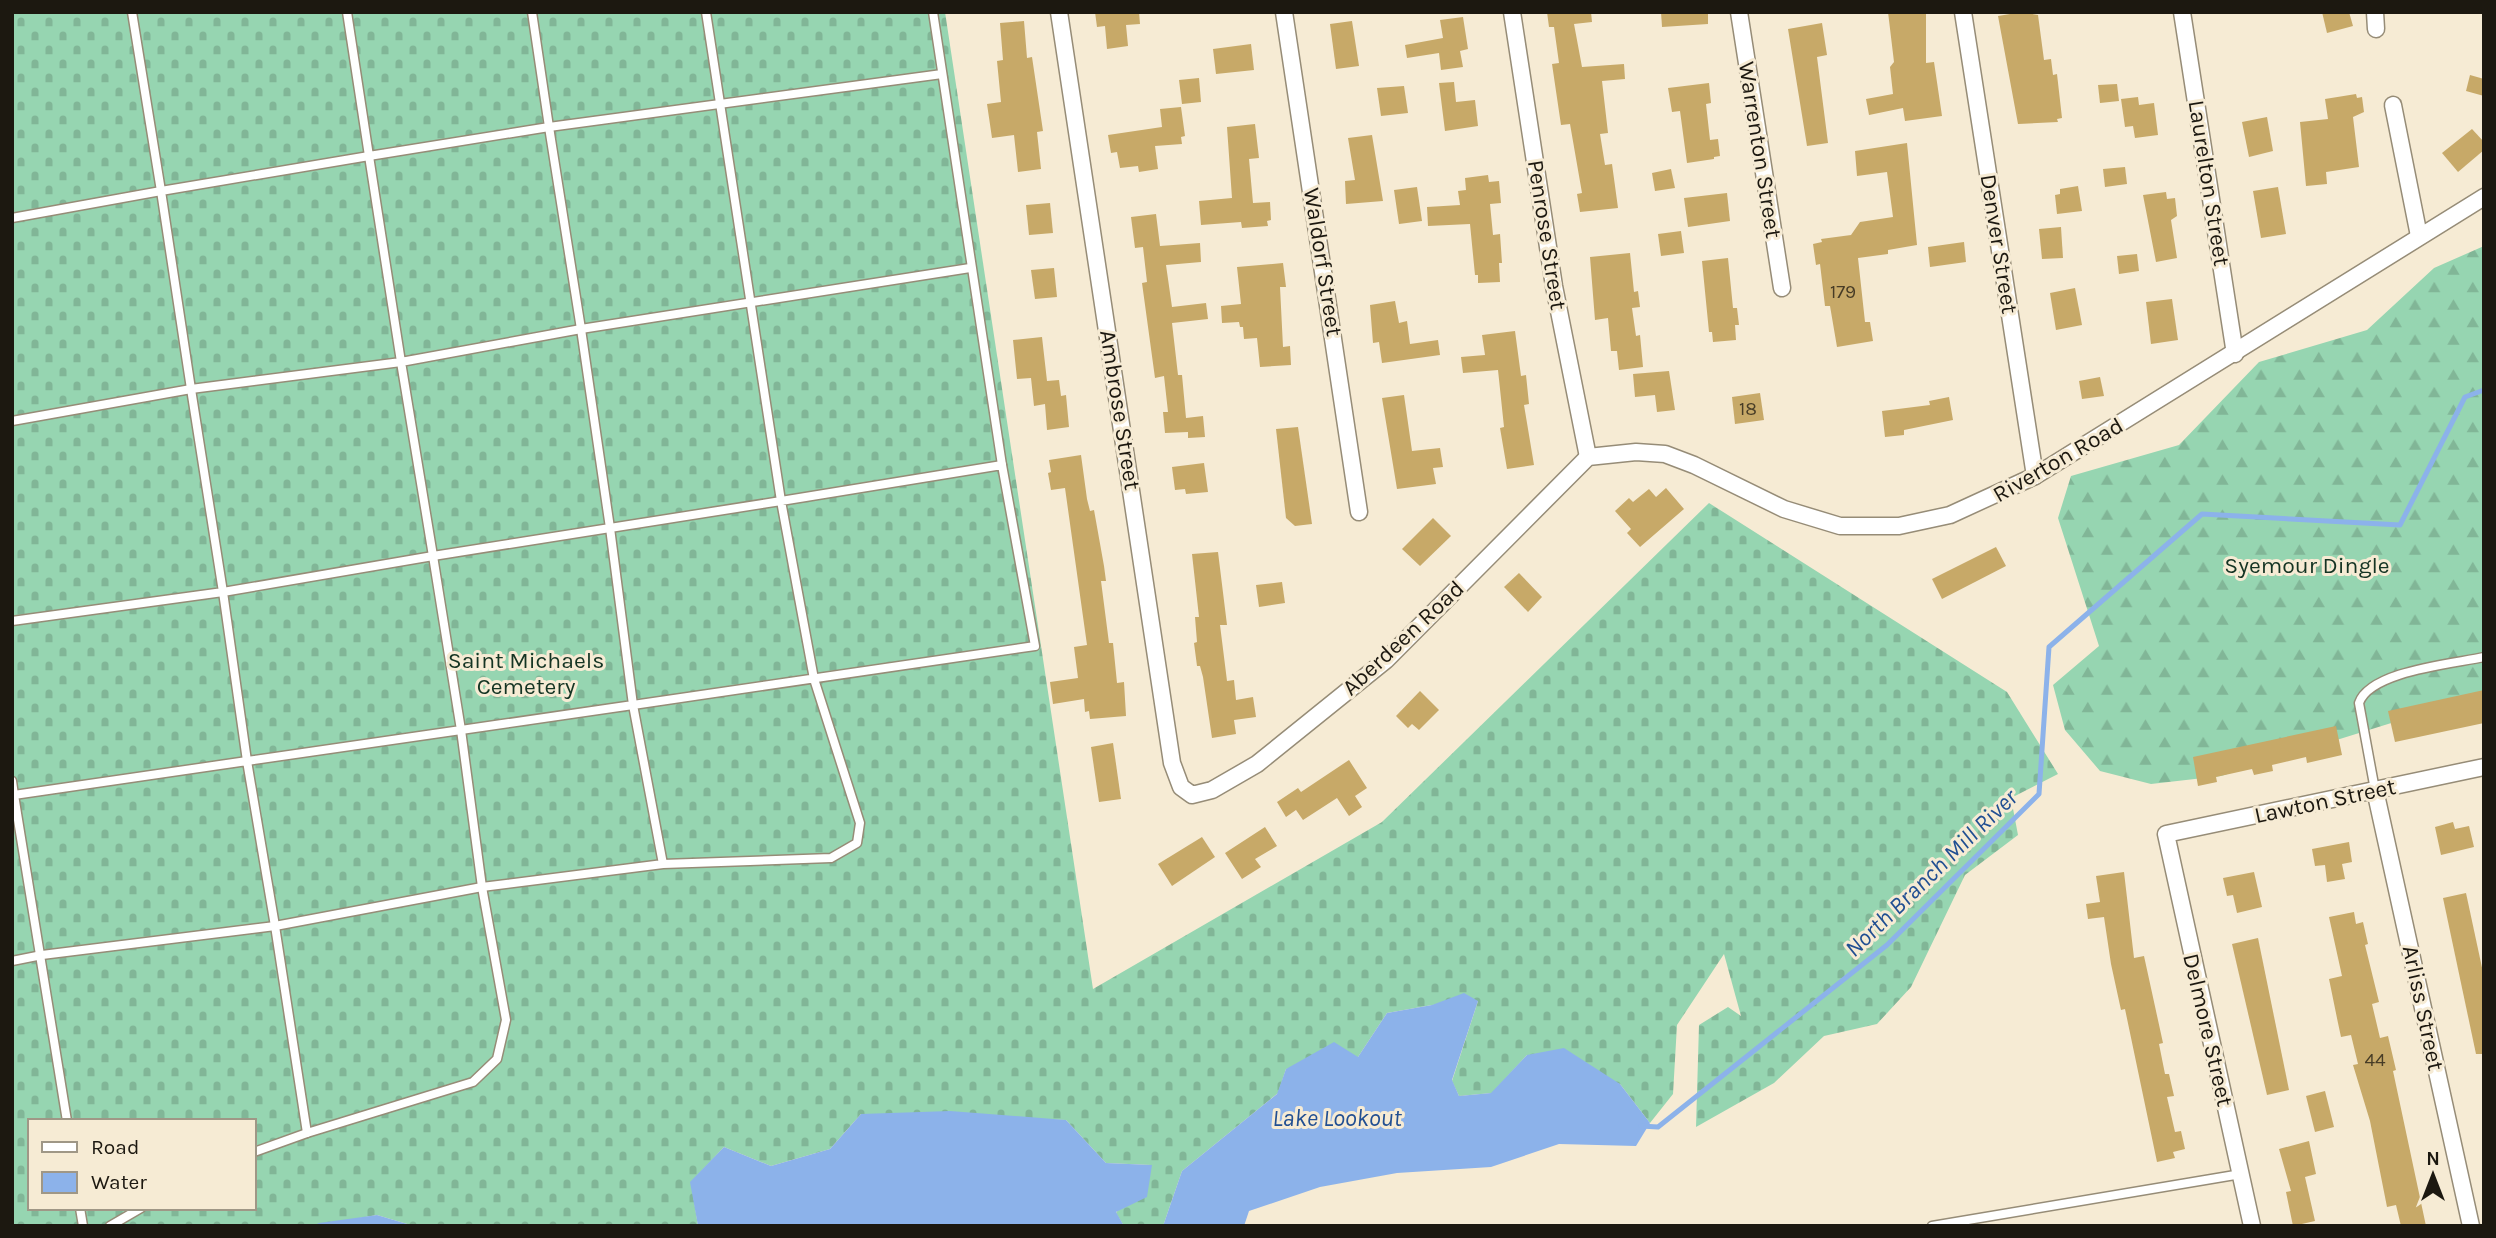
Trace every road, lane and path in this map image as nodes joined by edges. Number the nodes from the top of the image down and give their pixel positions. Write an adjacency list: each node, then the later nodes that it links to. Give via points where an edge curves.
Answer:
1 (132, 12): 19 (lane)
2 (347, 12): 18 (lane)
3 (532, 12): 17 (lane)
4 (706, 12): 15 (lane)
5 (933, 12): 14 (lane)
6 (1059, 12): 48 (street, Ambrose Street, via 1172,763 1184,791)
7 (1284, 12): 35 (street, Waldorf Street)
8 (1512, 12): 31 (street, Penrose Street, via 1554,286)
9 (1739, 12): 24 (street, Warrenton Street)
10 (1963, 12): 33 (street, Denver Street)
11 (2182, 12): 27 (street, Laurelton Street)
12 (2375, 12): 13 (street)
13 (2375, 29)
14 (942, 74): 15 (lane); 23 (lane)
15 (720, 105): 17 (lane); 25 (lane)
16 (2393, 105): 22 (street)
17 (549, 127): 18 (lane); 26 (lane)
18 (369, 156): 19 (lane); 28 (lane)
19 (161, 191): 21 (lane); 29 (lane)
20 (2484, 197): 22 (street, Riverton Road)
21 (12, 218)
22 (2418, 236): 27 (street, Riverton Road)
23 (970, 268): 25 (lane); 32 (lane)
24 (1782, 288)
25 (753, 303): 26 (lane); 34 (lane)
26 (581, 329): 28 (lane); 36 (lane)
27 (2235, 354): 33 (street, Riverton Road)
28 (401, 362): 29 (lane); 37 (lane)
29 (191, 389): 30 (lane); 38 (lane)
30 (12, 421)
31 (1588, 457): 33 (street, Riverton Road, via 1665,454 1784,509 1854,528 1935,520); 48 (street, Aberdeen Road, via 1386,660 1257,764)
32 (1002, 465): 34 (lane); 41 (lane, via 1035,646)
33 (2035, 476)
34 (782, 501): 36 (lane); 41 (lane)
35 (1359, 512)
36 (610, 528): 37 (lane); 42 (lane)
37 (433, 556): 38 (lane); 43 (lane)
38 (223, 592): 39 (lane); 44 (lane)
39 (12, 621)
40 (2484, 657): 47 (lane, via 2382,679 2363,691 2359,703)
41 (814, 679): 42 (lane); 51 (lane, via 860,822 857,843 831,858)
42 (633, 705): 43 (lane); 51 (lane)
43 (461, 730): 44 (lane); 52 (lane)
44 (247, 761): 49 (lane); 53 (lane)
45 (2484, 767): 47 (street, Lawton Street)
46 (12, 781): 49 (lane)
47 (2375, 790): 50 (street, Lawton Street); 64 (street, Arliss Street)
48 (1198, 794)
49 (14, 795): 54 (lane)
50 (2166, 834): 59 (street, Delmore Street)
51 (663, 864): 52 (lane)
52 (482, 887): 53 (lane); 57 (lane, via 506,1020 497,1059 473,1082)
53 (275, 926): 54 (lane); 57 (lane)
54 (42, 954): 55 (lane); 56 (lane)
55 (12, 961)
56 (67, 1119)
57 (307, 1133): 58 (lane)
58 (256, 1151)
59 (2241, 1174): 62 (lane); 63 (street, Delmore Street)
60 (138, 1210): 61 (lane)
61 (110, 1226)
62 (1931, 1226)
63 (2252, 1226)
64 (2471, 1226)

